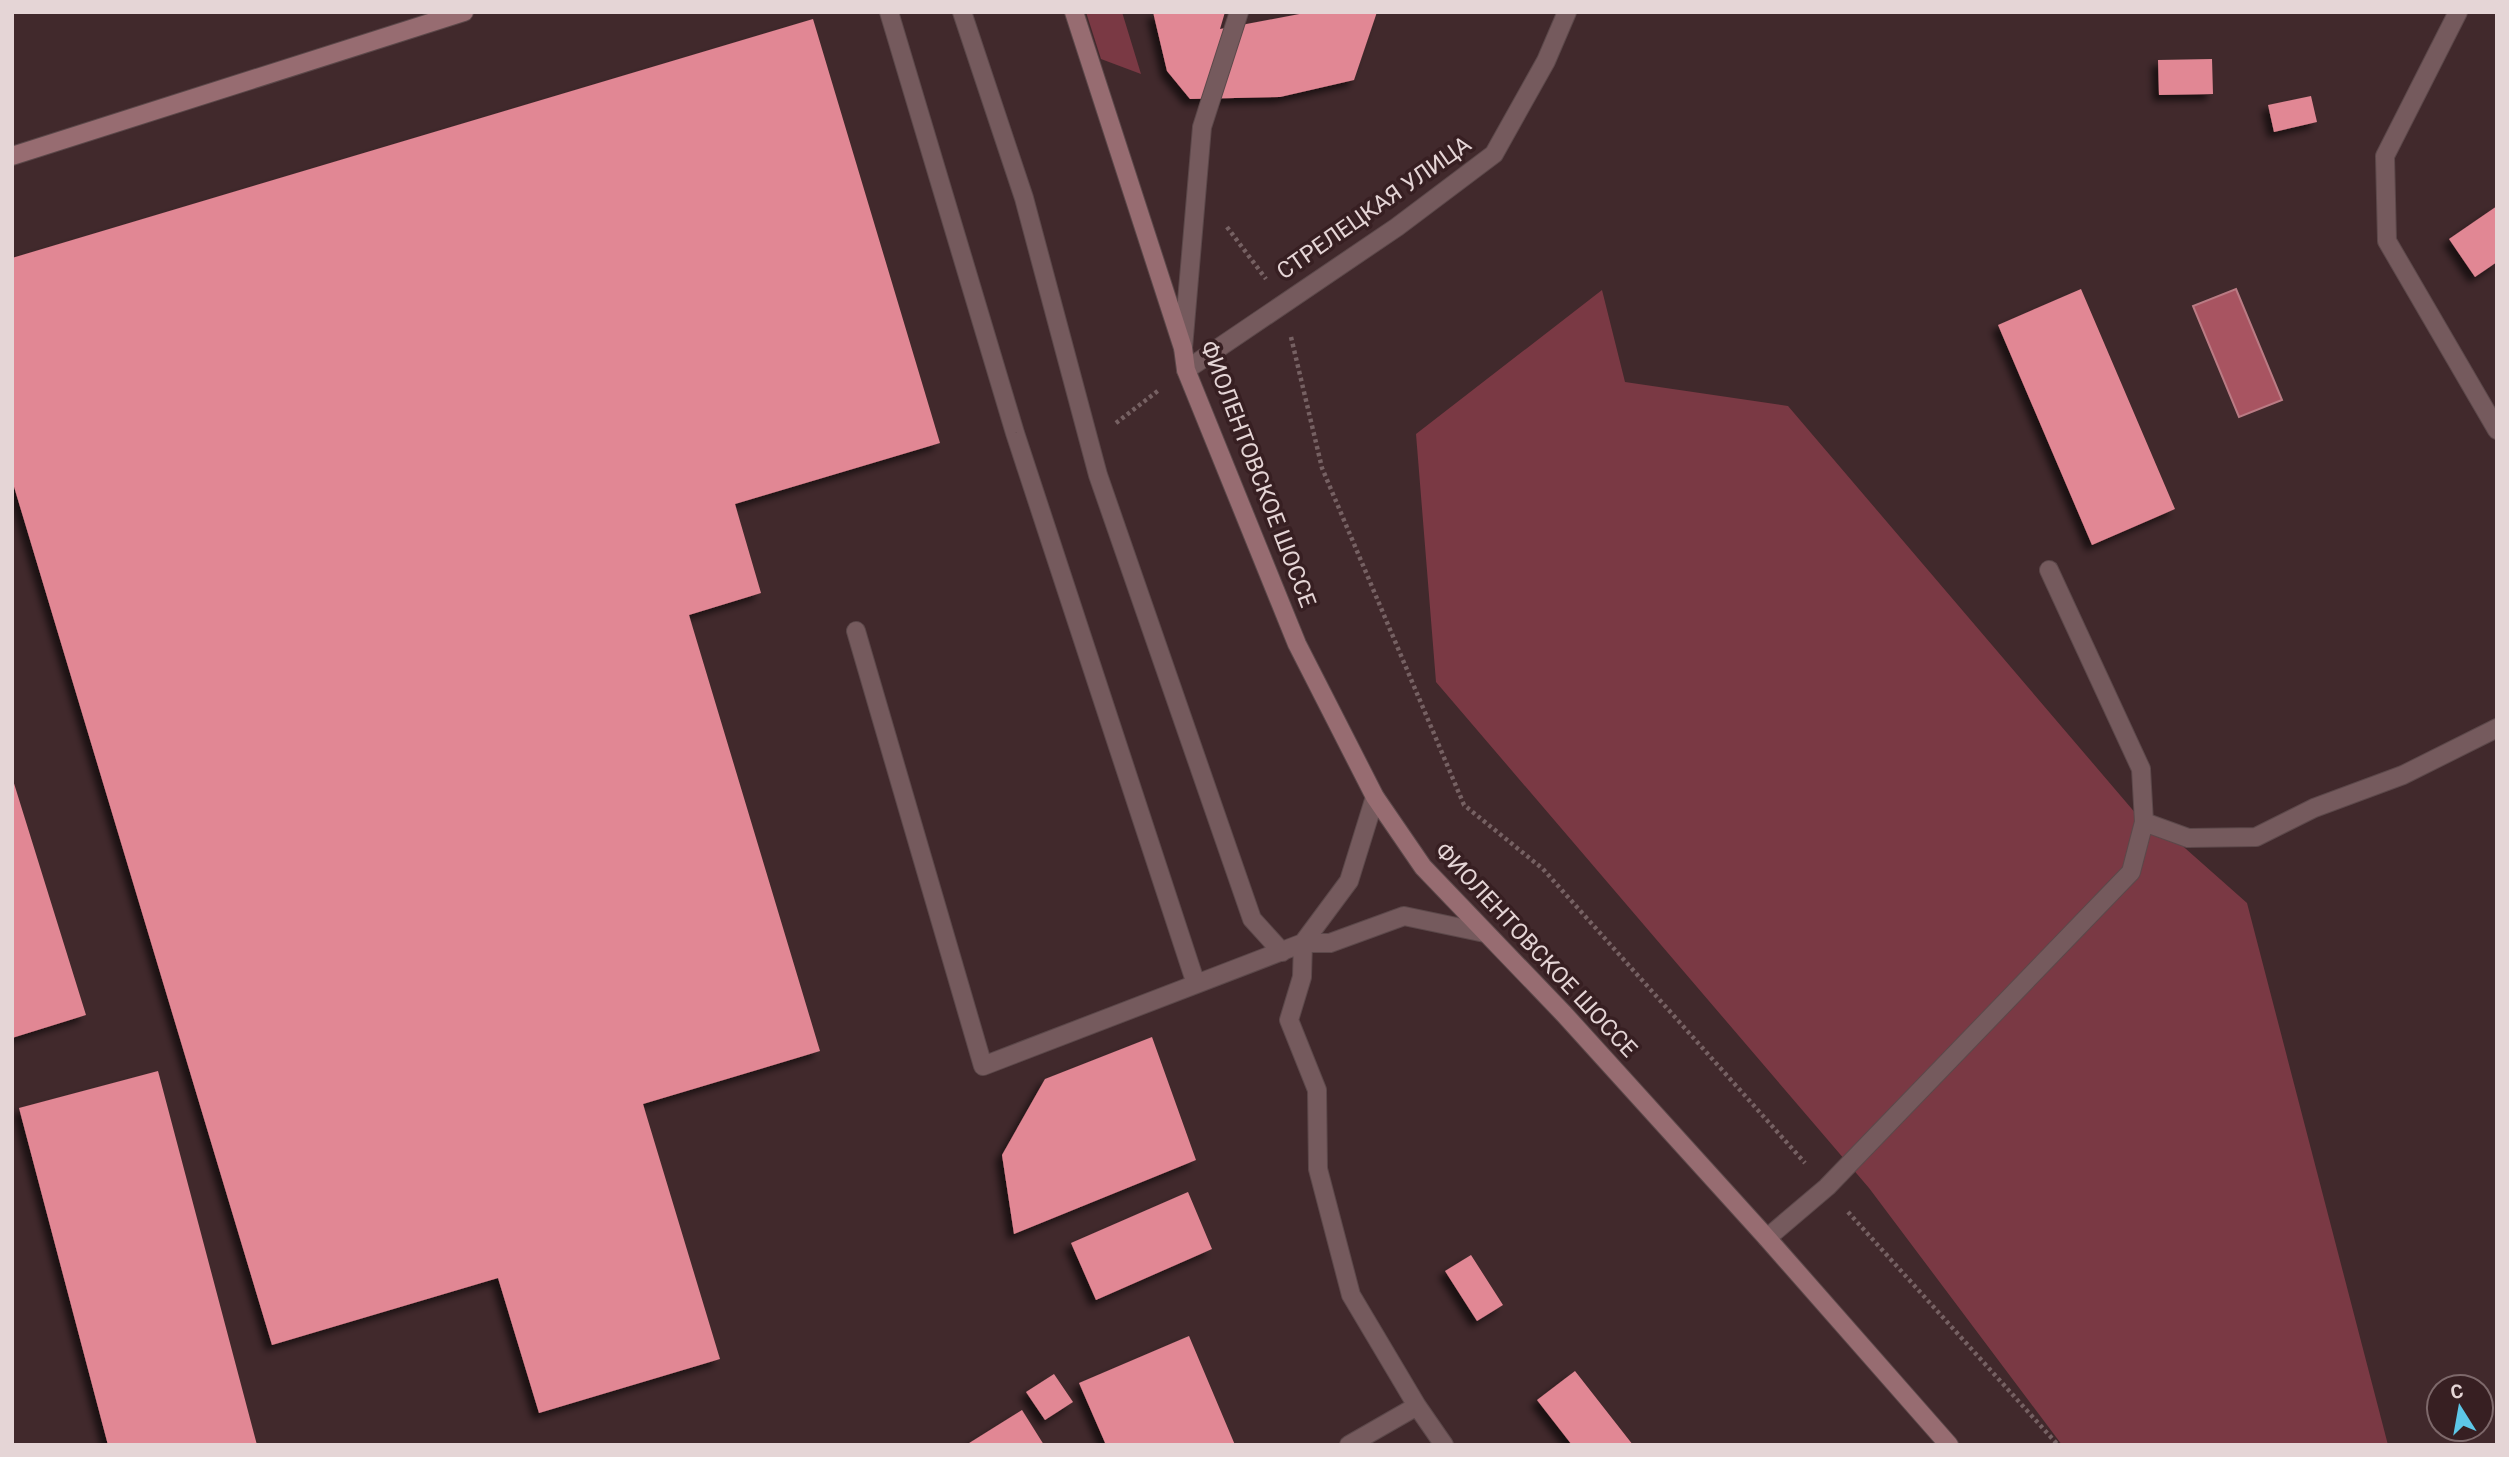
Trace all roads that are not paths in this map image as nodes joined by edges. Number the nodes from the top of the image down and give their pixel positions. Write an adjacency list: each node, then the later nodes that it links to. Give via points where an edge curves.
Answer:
1 (464, 12): 8 (main road)
2 (889, 12): 20 (street, via 1015,433)
3 (962, 12): 19 (street, via 1024,198 1098,475 1252,919)
4 (1074, 12): 9 (main road, ФИОЛЕНТОВСКОЕ ШОССЕ)
5 (1239, 12): 9 (street, via 1202,127)
6 (1567, 12): 10 (street, СТРЕЛЕЦКАЯ УЛИЦА, via 1546,61 1494,154 1397,227)
7 (2458, 12): 11 (street, via 2385,156 2387,241)
8 (12, 156)
9 (1183, 348): 10 (main road, ФИОЛЕНТОВСКОЕ ШОССЕ)
10 (1186, 370): 15 (main road, ФИОЛЕНТОВСКОЕ ШОССЕ, via 1297,644)
11 (2497, 430)
12 (2049, 570): 16 (street, via 2141,769)
13 (856, 631): 20 (street, via 983,1066)
14 (2497, 728): 16 (street, via 2403,775 2314,808 2256,837 2188,838)
15 (1375, 797): 17 (main road, ФИОЛЕНТОВСКОЕ ШОССЕ, via 1423,867); 18 (street, via 1349,881)
16 (2144, 822): 21 (street, via 2130,872 1827,1187)
17 (1485, 933): 18 (street, via 1404,916 1330,943); 21 (main road, ФИОЛЕНТОВСКОЕ ШОССЕ)
18 (1303, 943): 19 (street); 22 (street, via 1302,977 1289,1020 1317,1090 1318,1169 1350,1295)
19 (1282, 952): 20 (street)
20 (1196, 984)
21 (1767, 1238): 25 (main road, ФИОЛЕНТОВСКОЕ ШОССЕ)
22 (1417, 1406): 23 (street); 24 (street)
23 (1349, 1445)
24 (1444, 1445)
25 (1950, 1445)

